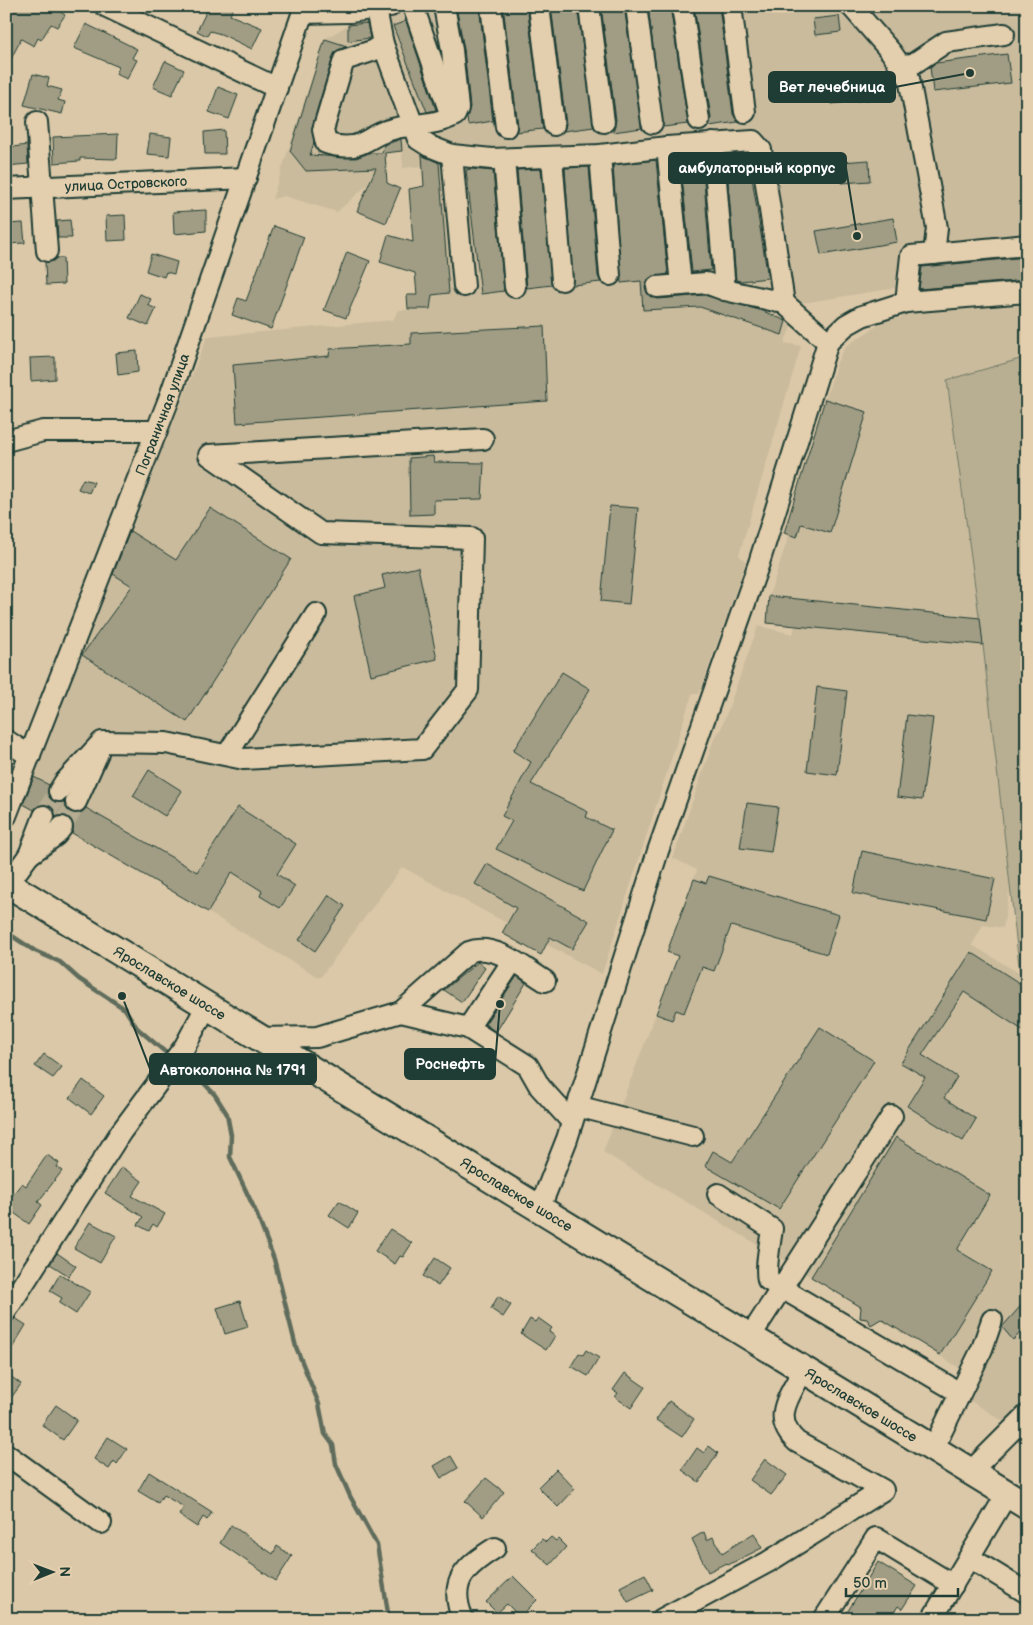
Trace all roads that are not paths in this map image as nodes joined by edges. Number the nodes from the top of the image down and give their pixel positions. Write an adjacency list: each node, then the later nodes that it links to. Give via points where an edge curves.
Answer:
1 (105, 6): 16 (street)
2 (413, 6): 18 (street)
3 (444, 6): 18 (street, via 458,108)
4 (490, 6): 25 (street)
5 (539, 6): 24 (street)
6 (589, 6): 21 (street)
7 (636, 6): 23 (street)
8 (682, 6): 19 (street)
9 (731, 6): 17 (street)
10 (851, 6): 15 (street)
11 (383, 7): 12 (street, via 350,12); 14 (street)
12 (304, 10): 16 (street, Пограничная улица)
13 (1004, 34): 15 (street, via 946,42 913,64)
14 (383, 44): 22 (street); 22 (street, via 344,60 323,138 333,146 353,146)
15 (900, 65): 37 (street, via 909,78 937,228)
16 (276, 88): 32 (street, Пограничная улица)
17 (745, 112)
18 (452, 117): 22 (street, via 425,125)
19 (699, 120)
20 (37, 122): 33 (street)
21 (604, 122)
22 (413, 123): 28 (street, via 418,139)
23 (652, 123)
24 (554, 125)
25 (506, 128)
26 (713, 143): 27 (street); 44 (street); 47 (street, via 753,141 760,150)
27 (667, 147): 29 (street); 40 (street)
28 (452, 155): 31 (street); 41 (street)
29 (600, 155): 30 (street); 38 (street)
30 (552, 156): 31 (street); 39 (street)
31 (504, 159): 42 (street)
32 (246, 178): 33 (street, улица Островского); 49 (street, Пограничная улица)
33 (42, 187): 34 (street, улица Островского); 36 (street)
34 (6, 189)
35 (1027, 245): 37 (street)
36 (47, 251)
37 (934, 254): 46 (street, via 911,256)
38 (610, 275)
39 (562, 280)
40 (681, 285): 43 (street); 44 (street, via 706,283)
41 (464, 286)
42 (515, 287)
43 (657, 287)
44 (725, 290): 47 (street)
45 (1027, 292): 46 (street)
46 (906, 302): 48 (street, via 862,316 846,325)
47 (784, 303): 48 (street)
48 (828, 342): 70 (street, via 759,563 658,851)
49 (157, 431): 51 (street, via 43,431); 56 (street, Пограничная улица, via 48,688)
50 (483, 439): 55 (street, via 209,456 320,532 472,538 468,690 422,749 244,759)
51 (6, 441)
52 (316, 614): 55 (street)
53 (7, 741): 56 (street)
54 (102, 742): 55 (street, via 166,743); 57 (street); 58 (street)
55 (227, 755)
56 (30, 756): 59 (street, Пограничная улица)
57 (59, 792)
58 (76, 802)
59 (6, 816)
60 (44, 816): 62 (street)
61 (62, 827): 62 (street)
62 (29, 855): 63 (street)
63 (7, 884): 66 (main road, Ярославское шоссе)
64 (512, 962): 65 (street); 67 (street, via 493,951 476,949 469,952); 68 (street)
65 (545, 980)
66 (206, 1007): 69 (main road, Ярославское шоссе); 76 (street, via 185,1046 121,1132)
67 (401, 1012): 68 (street); 69 (street, via 317,1037)
68 (468, 1028): 70 (street, via 528,1066 534,1079)
69 (258, 1038): 74 (main road, Ярославское шоссе)
70 (574, 1114): 72 (street); 74 (street)
71 (892, 1116): 75 (street)
72 (693, 1136)
73 (718, 1194): 75 (street, via 772,1229 766,1272 768,1280)
74 (539, 1210): 78 (main road, Ярославское шоссе)
75 (781, 1288): 78 (street); 80 (street)
76 (6, 1311)
77 (992, 1320): 80 (street)
78 (750, 1337): 79 (main road, Ярославское шоссе)
79 (803, 1370): 82 (main road, Ярославское шоссе); 92 (street, via 783,1414 788,1434 883,1490 768,1562)
80 (960, 1393): 82 (street)
81 (1027, 1415): 84 (street)
82 (933, 1449): 84 (main road, Ярославское шоссе)
83 (6, 1454): 86 (street)
84 (970, 1472): 85 (main road, Ярославское шоссе)
85 (1017, 1500): 88 (street)
86 (101, 1523)
87 (495, 1548): 91 (street, via 472,1562 460,1579 458,1602)
88 (970, 1558): 89 (street); 90 (street)
89 (953, 1585): 93 (street, via 876,1538); 94 (street)
90 (1027, 1593)
91 (463, 1619)
92 (662, 1619)
93 (824, 1619)
94 (932, 1619)

